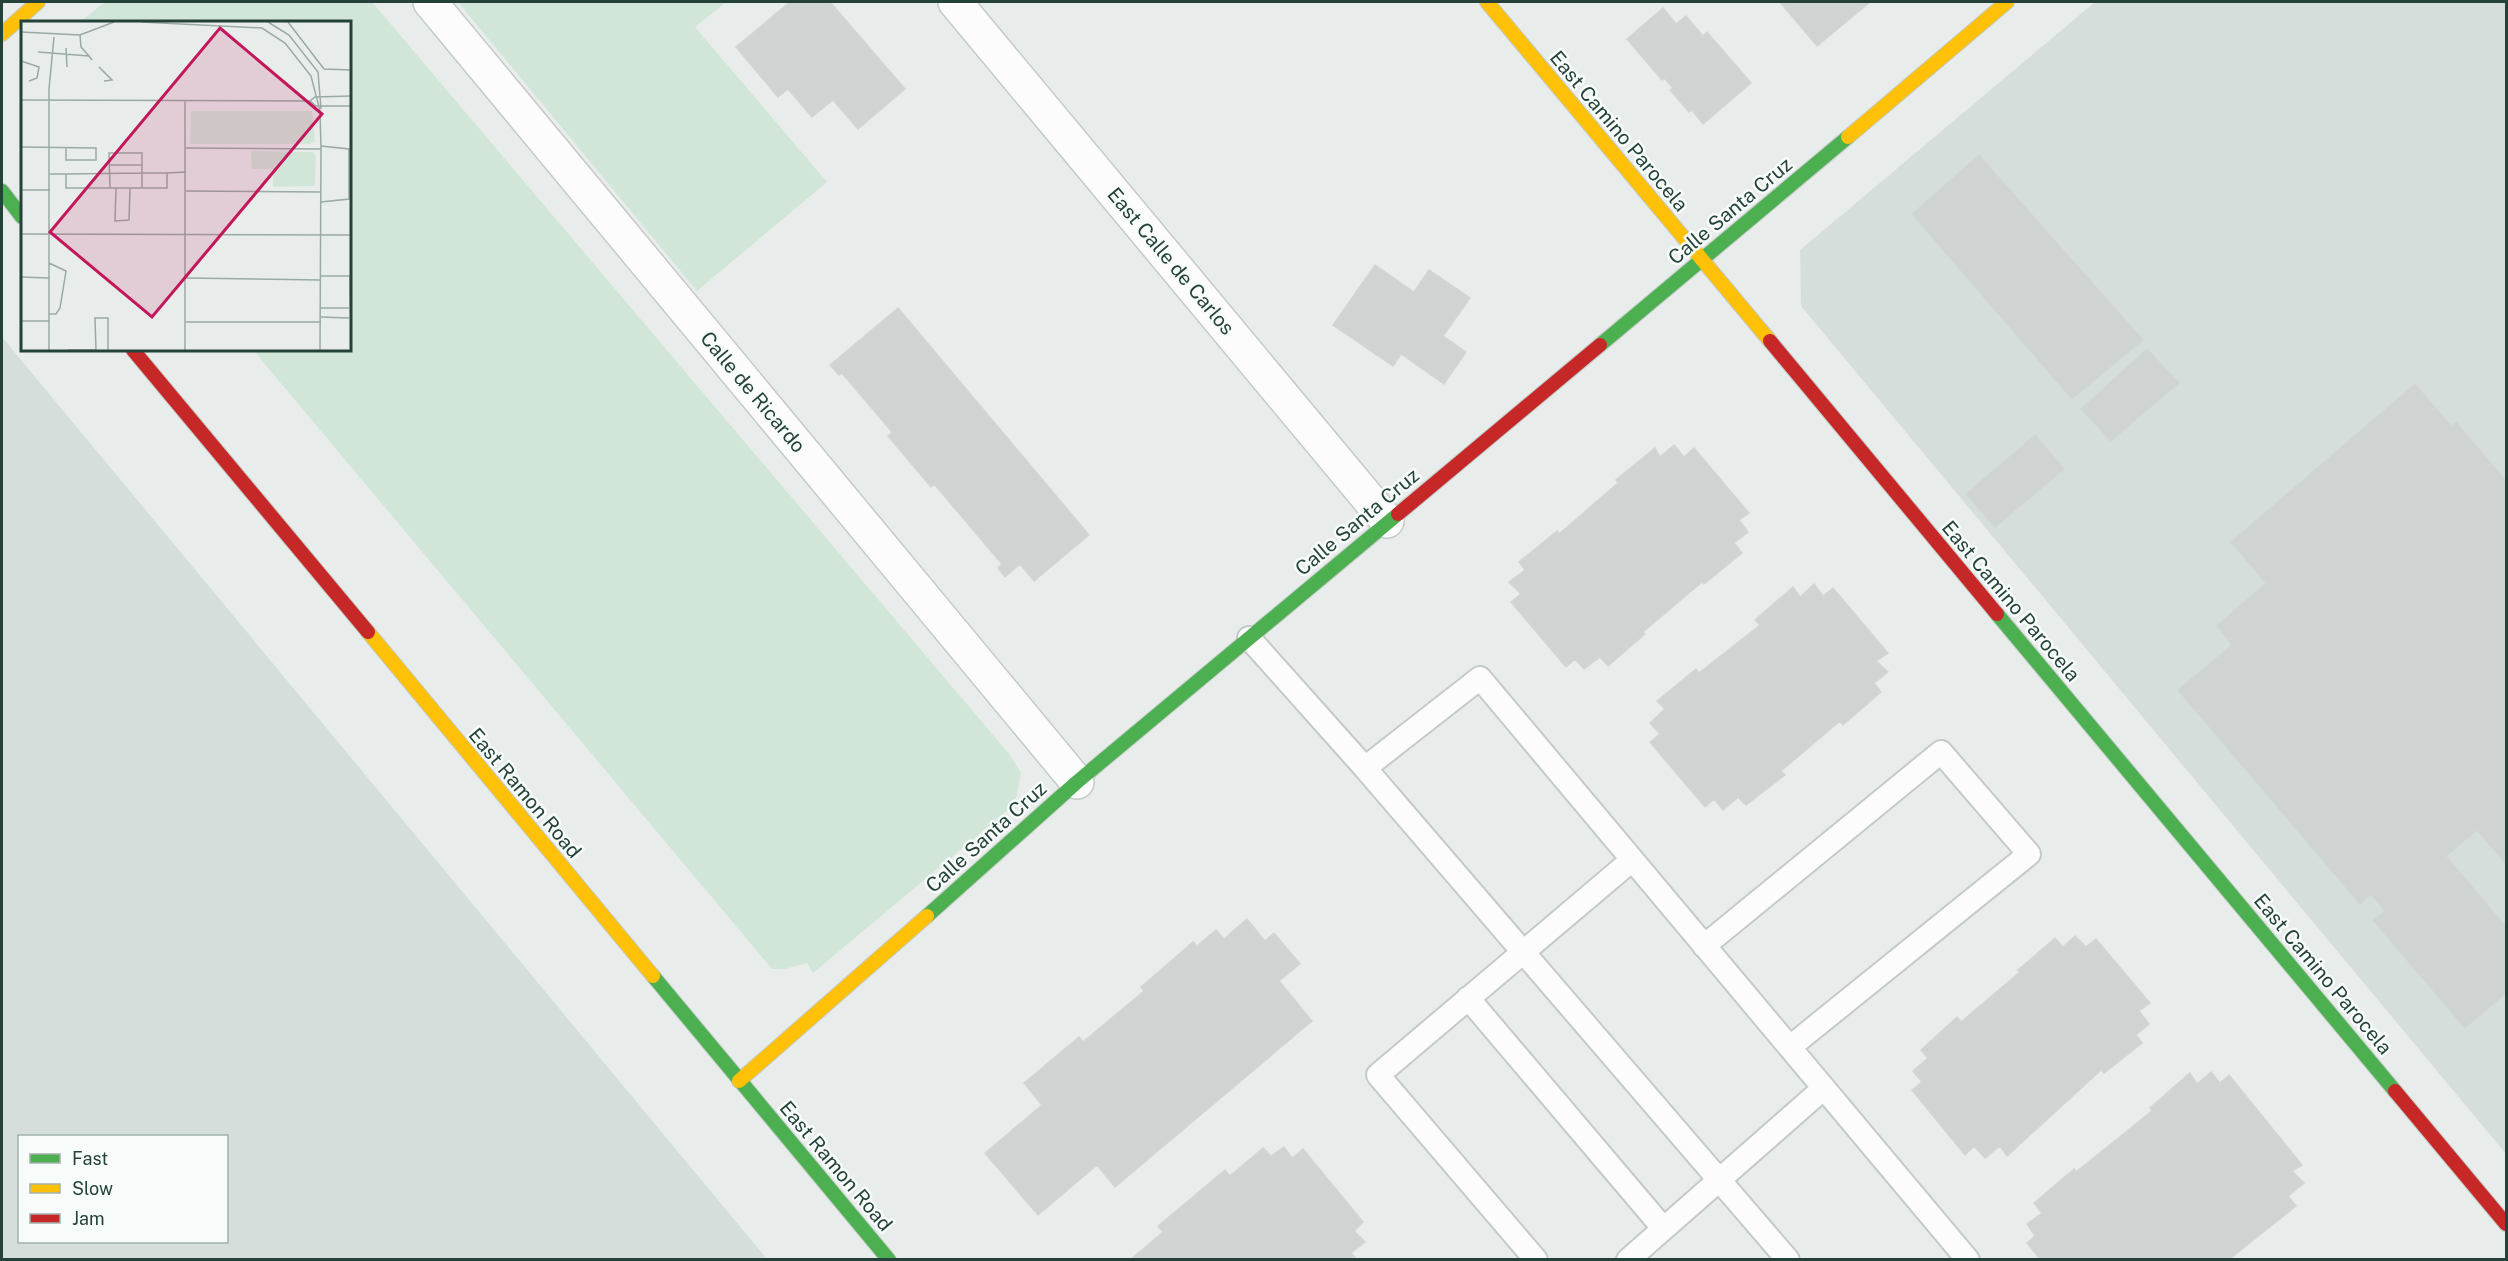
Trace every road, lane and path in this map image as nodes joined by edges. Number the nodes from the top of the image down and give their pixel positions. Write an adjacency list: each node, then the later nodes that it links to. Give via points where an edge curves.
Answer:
1 (38, 2): 6 (street)
2 (430, 2): 14 (street, Calle de Ricardo)
3 (955, 2): 11 (street, East Calle de Carlos)
4 (1486, 2): 9 (street, East Camino Parocela)
5 (2007, 2): 9 (street, Calle Santa Cruz)
6 (2, 34)
7 (2, 191): 8 (street)
8 (21, 216)
9 (1702, 260): 11 (street, Calle Santa Cruz); 23 (street, East Camino Parocela)
10 (134, 351): 20 (street, East Ramon Road)
11 (1387, 521): 12 (street, Calle Santa Cruz)
12 (1249, 638): 13 (lane); 14 (street, Calle Santa Cruz)
13 (1365, 768): 15 (lane, via 1479,678); 17 (lane)
14 (1077, 782): 20 (street, Calle Santa Cruz)
15 (1632, 860): 16 (lane); 17 (lane)
16 (1704, 946): 19 (lane); 19 (lane, via 1941,752 2029,854)
17 (1523, 951): 18 (lane); 22 (lane)
18 (1468, 999): 24 (lane); 26 (lane, via 1378,1075)
19 (1790, 1047): 21 (lane)
20 (739, 1081): 25 (street, East Ramon Road)
21 (1824, 1088): 22 (lane); 29 (lane)
22 (1718, 1178): 24 (lane); 28 (lane)
23 (2506, 1224)
24 (1664, 1228): 27 (lane)
25 (889, 1260)
26 (1536, 1260)
27 (1628, 1260)
28 (1788, 1260)
29 (1968, 1260)

